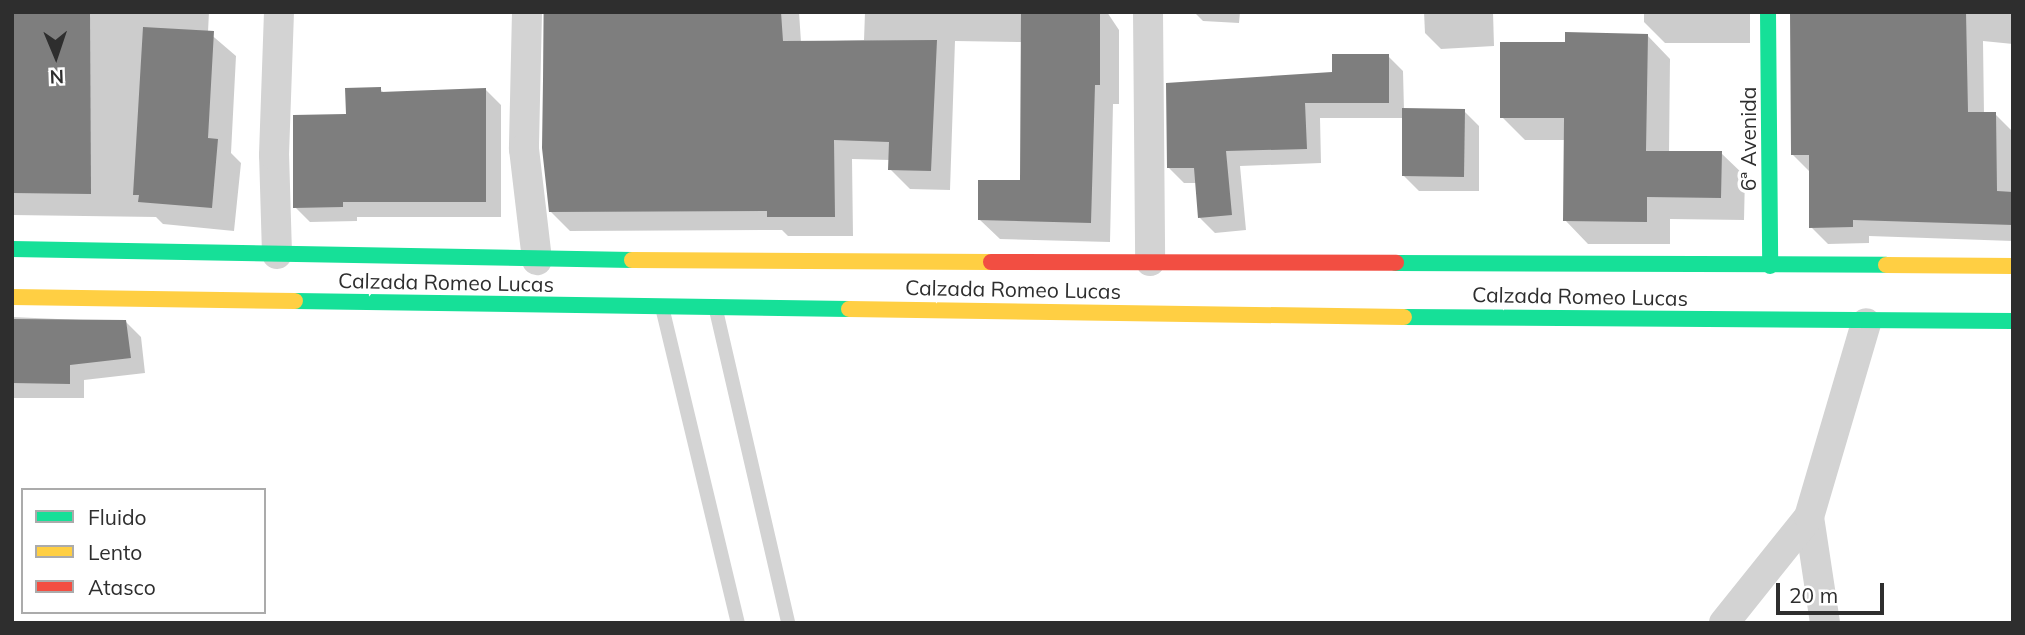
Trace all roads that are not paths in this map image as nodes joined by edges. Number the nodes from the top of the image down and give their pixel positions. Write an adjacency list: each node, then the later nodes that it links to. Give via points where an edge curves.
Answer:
1 (279, 12): 6 (street, via 274,155)
2 (527, 12): 7 (street, via 524,149)
3 (1148, 12): 8 (street)
4 (1768, 12): 10 (street, 6ª Avenida)
5 (12, 249): 6 (street, Calzada Romeo Lucas)
6 (277, 254): 7 (street, Calzada Romeo Lucas)
7 (537, 260): 8 (street, Calzada Romeo Lucas)
8 (1150, 261): 10 (street, Calzada Romeo Lucas)
9 (2010, 265): 10 (street, Calzada Romeo Lucas)
10 (1770, 266)
11 (12, 297): 12 (street, Calzada Romeo Lucas)
12 (662, 306): 13 (street, Calzada Romeo Lucas); 17 (lane)
13 (715, 307): 15 (street, Calzada Romeo Lucas); 18 (lane)
14 (2013, 321): 15 (street, Calzada Romeo Lucas)
15 (1866, 323): 16 (street)
16 (1809, 517): 19 (street); 20 (street)
17 (738, 623)
18 (788, 623)
19 (1724, 623)
20 (1825, 623)

